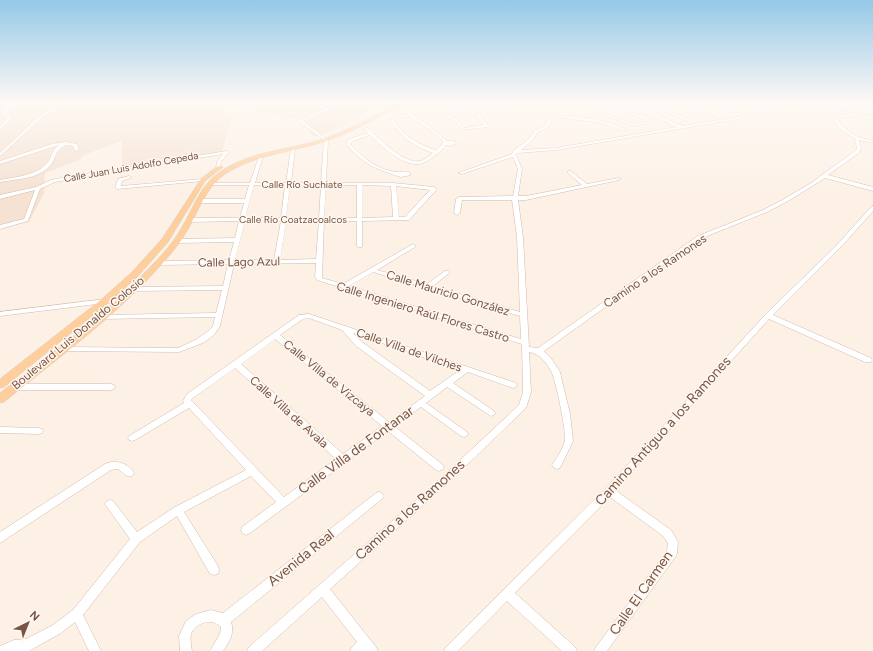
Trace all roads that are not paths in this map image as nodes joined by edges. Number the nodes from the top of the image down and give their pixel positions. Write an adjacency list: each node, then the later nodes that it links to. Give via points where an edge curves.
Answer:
1 (24, 133): 18 (street)
2 (318, 133): 12 (street)
3 (334, 133): 12 (main road, Boulevard Luis Donaldo Colosio)
4 (339, 133): 12 (main road, Boulevard Luis Donaldo Colosio)
5 (365, 133): 25 (street, via 348,143 368,162 387,172 400,174)
6 (372, 133): 25 (street, via 394,154)
7 (402, 133): 20 (street, via 417,145)
8 (435, 133): 20 (street, via 446,143)
9 (534, 133): 21 (street, via 532,139)
10 (645, 133): 21 (street)
11 (847, 133): 13 (street)
12 (324, 138): 16 (main road, Boulevard Luis Donaldo Colosio); 26 (main road, Boulevard Luis Donaldo Colosio, via 253,153); 38 (street)
13 (858, 139): 14 (street); 29 (street, Camino a los Ramones, via 858,151)
14 (873, 142)
15 (66, 143): 19 (street, via 75,145); 24 (street); 31 (street, via 53,152 50,163 40,172)
16 (293, 149): 23 (main road, Boulevard Luis Donaldo Colosio); 37 (street)
17 (0, 150): 18 (street)
18 (8, 150): 22 (street)
19 (77, 150)
20 (436, 152): 25 (street)
21 (514, 154): 28 (street); 46 (street, Camino a los Ramones, via 520,169)
22 (0, 156)
23 (261, 156): 35 (main road, Boulevard Luis Donaldo Colosio, via 222,173); 36 (street)
24 (0, 163)
25 (418, 163)
26 (218, 168): 33 (main road, Boulevard Luis Donaldo Colosio); 43 (street, Calle Juan Luis Adolfo Cepeda, via 226,152 66,178)
27 (570, 172): 42 (street)
28 (460, 173)
29 (824, 176): 44 (street); 83 (street, Camino a los Ramones, via 774,207 700,237)
30 (129, 177): 33 (street, via 120,180 119,188)
31 (13, 178): 34 (street); 41 (street)
32 (619, 179): 42 (street)
33 (203, 180): 72 (main road, Boulevard Luis Donaldo Colosio, via 165,240 150,258)
34 (0, 181)
35 (210, 184): 36 (street, Calle Río Suchiate); 47 (main road, Boulevard Luis Donaldo Colosio)
36 (252, 184): 37 (street, Calle Río Suchiate); 48 (street)
37 (287, 184): 38 (street, Calle Río Suchiate); 53 (street)
38 (323, 184): 39 (street, Calle Río Suchiate); 54 (street)
39 (359, 184): 40 (street, Calle Río Suchiate); 52 (street)
40 (393, 184): 55 (street); 55 (street, Calle Río Suchiate, via 434,189 407,219)
41 (13, 185)
42 (585, 185): 46 (street, via 531,198)
43 (38, 188): 45 (street, Calle Juan Luis Adolfo Cepeda); 57 (street, via 28,219)
44 (873, 189)
45 (0, 197)
46 (515, 198): 50 (street, via 462,197 458,199); 76 (street, Camino a los Ramones)
47 (200, 201): 48 (street); 56 (main road, Boulevard Luis Donaldo Colosio)
48 (247, 201): 51 (street)
49 (873, 208): 77 (street, Camino Antiguo a los Ramones, via 838,247)
50 (457, 213)
51 (243, 218): 53 (street, Calle Río Coatzacoalcos); 56 (street, Calle Río Coatzacoalcos); 58 (street)
52 (360, 218): 54 (street, Calle Río Coatzacoalcos); 55 (street, Calle Río Coatzacoalcos); 60 (street)
53 (285, 219): 54 (street, Calle Río Coatzacoalcos); 64 (street)
54 (320, 219): 62 (street)
55 (396, 219)
56 (190, 220): 59 (main road, Boulevard Luis Donaldo Colosio)
57 (0, 227)
58 (238, 240): 59 (street); 63 (street)
59 (177, 241): 65 (main road, Boulevard Luis Donaldo Colosio)
60 (360, 246)
61 (413, 246): 66 (street)
62 (319, 261): 64 (street, Calle Lago Azul); 68 (street, Calle Ingeniero Raúl Flores Castro, via 318,277)
63 (232, 262): 64 (street, Calle Lago Azul); 65 (street, Calle Lago Azul); 70 (street)
64 (278, 262)
65 (158, 263): 71 (main road, Boulevard Luis Donaldo Colosio)
66 (372, 270): 68 (street); 69 (street, Calle Mauricio González)
67 (448, 272): 69 (street)
68 (343, 287): 81 (street, Calle Ingeniero Raúl Flores Castro)
69 (428, 287): 76 (street, Calle Mauricio González)
70 (226, 288): 71 (street); 75 (street)
71 (132, 289): 73 (main road, Boulevard Luis Donaldo Colosio)
72 (104, 301): 73 (street); 74 (street); 87 (main road, Boulevard Luis Donaldo Colosio)
73 (120, 301): 78 (main road, Boulevard Luis Donaldo Colosio)
74 (0, 314)
75 (218, 315): 78 (street); 82 (street, via 216,326 211,333 200,341 178,350)
76 (524, 315): 81 (street, Camino a los Ramones)
77 (768, 316): 84 (street); 107 (street, Camino Antiguo a los Ramones)
78 (102, 317): 82 (main road, Boulevard Luis Donaldo Colosio)
79 (344, 328): 80 (street, Calle Villa de Vilches, via 305,316); 86 (street, Calle Villa de Vilches); 92 (street, via 359,344)
80 (275, 335): 85 (street); 97 (street, Calle Villa de Vizcaya)
81 (525, 346): 83 (street); 116 (street, Camino a los Ramones, via 527,392 521,409)
82 (63, 349): 90 (main road, Boulevard Luis Donaldo Colosio)
83 (539, 351): 103 (street, via 556,372 566,414 569,441)
84 (868, 360)
85 (236, 364): 94 (street); 102 (street, Calle Villa de Avala)
86 (467, 369): 88 (street, Calle Villa de Fontanar); 89 (street, Calle Villa de Vilches)
87 (0, 384)
88 (448, 384): 92 (street, Calle Villa de Fontanar); 96 (street)
89 (513, 385)
90 (16, 387): 91 (street); 93 (main road, Boulevard Luis Donaldo Colosio)
91 (111, 387)
92 (431, 396): 95 (street, Calle Villa de Fontanar)
93 (0, 399)
94 (188, 402): 101 (street); 105 (street)
95 (421, 403): 97 (street, Calle Villa de Fontanar); 100 (street)
96 (491, 413)
97 (389, 426): 102 (street, Calle Villa de Fontanar); 104 (street, Calle Villa de Vizcaya)
98 (0, 430): 99 (street)
99 (39, 431)
100 (464, 434)
101 (132, 438)
102 (342, 460): 109 (street, Calle Villa de Fontanar)
103 (557, 465)
104 (439, 467)
105 (252, 472): 109 (street); 111 (street)
106 (129, 473): 113 (street, via 122,466 108,467)
107 (609, 491): 117 (street, Camino Antiguo a los Ramones); 130 (street, Calle El Carmen, via 666,533 673,542 673,548 672,553)
108 (379, 496): 119 (street, Avenida Real)
109 (283, 503): 112 (street, Calle Villa de Fontanar)
110 (110, 504): 114 (street)
111 (178, 510): 114 (street); 115 (street)
112 (246, 530)
113 (0, 538)
114 (136, 539): 118 (street)
115 (214, 570)
116 (323, 589): 120 (street); 126 (street, Camino a los Ramones)
117 (507, 594): 128 (street, Camino Antiguo a los Ramones); 129 (street)
118 (77, 614): 121 (street); 123 (street)
119 (224, 620): 124 (street, via 211,614 195,621 184,636); 125 (street, via 226,635)
120 (369, 647): 127 (street)
121 (23, 648): 122 (street, via 14,646)
122 (3, 651)
123 (95, 651)
124 (186, 651)
125 (216, 651)
126 (253, 651)
127 (356, 651)
128 (450, 651)
129 (571, 651)
130 (600, 651)

